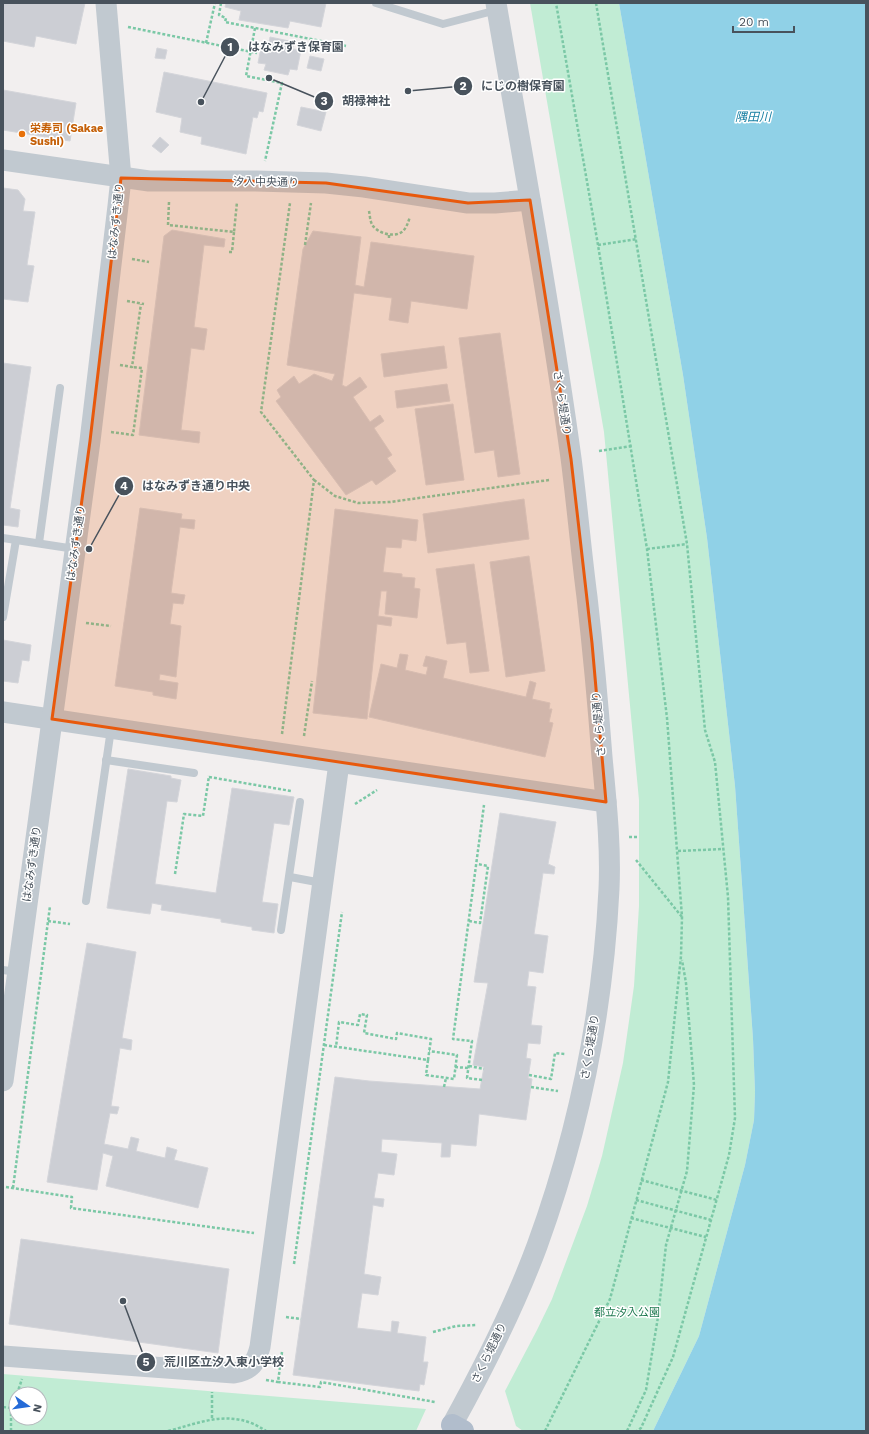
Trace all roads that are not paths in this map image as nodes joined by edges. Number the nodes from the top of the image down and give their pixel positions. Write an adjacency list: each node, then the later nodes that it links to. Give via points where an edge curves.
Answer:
1 (106, 3): 5 (street, はなみずき通り)
2 (376, 3): 3 (lane, via 443,24)
3 (497, 7): 6 (street, さくら堤通り)
4 (3, 160): 5 (street, 汐入中央通り)
5 (121, 178): 6 (street, 汐入中央通り, via 149,181 326,183 468,203); 11 (street, はなみずき通り)
6 (530, 200): 20 (street, さくら堤通り, via 571,459 592,643)
7 (60, 388): 10 (lane)
8 (3, 538): 9 (lane)
9 (16, 540): 10 (lane); 12 (lane)
10 (38, 543): 11 (lane)
11 (76, 549): 14 (street, はなみずき通り)
12 (3, 617)
13 (3, 712): 14 (street)
14 (52, 719): 15 (street); 25 (street, はなみずき通り)
15 (111, 728): 16 (lane); 17 (street)
16 (106, 760): 18 (lane); 23 (lane)
17 (338, 763): 20 (street); 22 (street)
18 (194, 773)
19 (300, 802): 21 (lane)
20 (606, 802): 28 (street, さくら堤通り, via 610,837 607,925 592,1043 579,1110 536,1249 504,1325)
21 (290, 877): 22 (lane); 24 (lane)
22 (322, 882): 27 (street, via 260,1347 254,1365 234,1373)
23 (86, 901)
24 (281, 930)
25 (10, 971): 26 (street, はなみずき通り)
26 (3, 1081)
27 (3, 1356)
28 (453, 1429)

